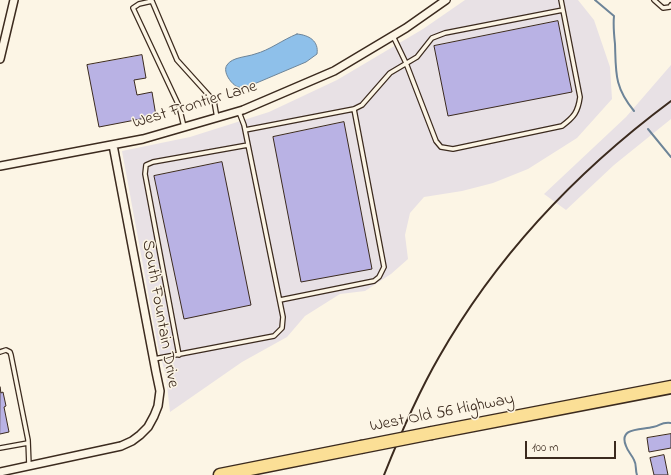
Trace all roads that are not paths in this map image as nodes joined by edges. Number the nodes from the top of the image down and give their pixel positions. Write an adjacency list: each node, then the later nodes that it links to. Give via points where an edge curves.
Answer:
1 (14, 0): 8 (street)
2 (446, 0): 7 (street, West Frontier Lane)
3 (561, 0): 6 (lane)
4 (654, 0): 5 (lane, via 663,8)
5 (671, 5)
6 (563, 10): 9 (lane, via 445,33 432,38 417,56); 9 (lane, via 580,97 578,109 572,119 562,126 453,149 441,147 436,141)
7 (393, 36): 9 (lane); 11 (street, West Frontier Lane, via 334,71)
8 (0, 59)
9 (406, 63): 10 (lane, via 390,73 362,105)
10 (354, 109): 14 (lane); 19 (lane, via 384,267 374,281)
11 (239, 112): 12 (street, West Frontier Lane); 14 (lane)
12 (217, 118): 13 (street, West Frontier Lane); 13 (lane, via 214,101 177,60 152,1 138,4 133,8 179,106)
13 (184, 127): 15 (street, West Frontier Lane)
14 (245, 130): 16 (lane)
15 (113, 145): 18 (street, West Frontier Lane); 22 (street, South Fountain Drive)
16 (248, 145): 19 (lane); 21 (lane, via 146,165 145,174)
17 (0, 162): 18 (street)
18 (0, 166)
19 (280, 300): 21 (lane, via 282,328 274,336)
20 (0, 352): 24 (lane, via 6,350 11,355)
21 (179, 355): 22 (lane)
22 (154, 359): 26 (street, South Fountain Drive, via 160,391 158,406 148,427 140,435 121,446)
23 (671, 387): 28 (highway, West Old 56 Highway, bridge)
24 (28, 443): 25 (lane); 26 (lane)
25 (0, 448)
26 (29, 466): 27 (street, South Fountain Drive)
27 (0, 472)
28 (220, 475)

